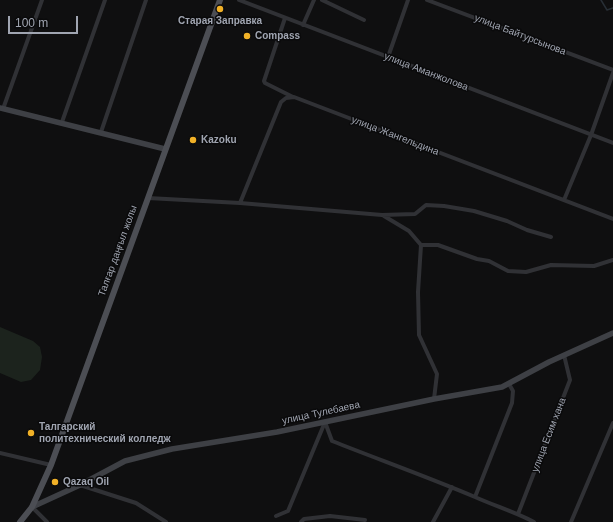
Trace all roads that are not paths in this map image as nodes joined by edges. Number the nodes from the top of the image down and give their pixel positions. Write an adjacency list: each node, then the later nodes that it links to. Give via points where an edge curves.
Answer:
1 (42, 0): 16 (street)
2 (105, 0): 17 (street)
3 (146, 0): 18 (street)
4 (220, 0): 21 (main road, Талғар даңғыл жолы)
5 (239, 0): 10 (street, улица Аманжолова)
6 (314, 0): 12 (street)
7 (322, 0): 11 (street)
8 (408, 0): 13 (street)
9 (427, 0): 14 (street, улица Байтурсынова)
10 (286, 18): 12 (street, улица Аманжолова); 15 (street, улица Жангельдина, via 264,81)
11 (364, 20)
12 (304, 25): 13 (street, улица Аманжолова)
13 (388, 57): 19 (street, улица Аманжолова)
14 (613, 72): 19 (street)
15 (294, 97): 23 (street, улица Жангельдина); 24 (street, via 281,102)
16 (2, 108): 17 (street)
17 (62, 122): 18 (street)
18 (101, 132): 21 (street)
19 (591, 135): 20 (street, улица Аманжолова); 23 (street)
20 (613, 143)
21 (165, 149): 22 (main road, Талғар даңғыл жолы)
22 (148, 198): 24 (street); 37 (main road, Талғар даңғыл жолы)
23 (564, 200): 26 (street, улица Жангельдина)
24 (240, 203): 25 (street)
25 (382, 216): 27 (street, via 415,214 426,205 444,206 474,211); 28 (street, via 409,231)
26 (613, 219)
27 (551, 236)
28 (422, 245): 29 (street, via 438,245 489,261 508,271 526,272 551,265 594,266); 33 (street, via 418,292 419,335 437,374)
29 (613, 260)
30 (613, 333): 31 (street, улица Тулебаева)
31 (564, 355): 32 (street, улица Тулебаева); 42 (street, улица Есим хана, via 570,380)
32 (508, 384): 33 (street, улица Тулебаева); 40 (street, via 513,391 512,403)
33 (434, 399): 34 (street, улица Тулебаева)
34 (325, 422): 38 (street, улица Тулебаева, via 172,449 125,461); 39 (street, via 332,441); 43 (street, via 288,511)
35 (613, 423): 51 (street)
36 (0, 453): 37 (street)
37 (51, 465): 41 (main road, Талғар даңғыл жолы)
38 (80, 485): 41 (street, улица Тулебаева); 47 (street, via 136,503)
39 (452, 487): 40 (street); 49 (street)
40 (475, 497): 42 (street)
41 (32, 507): 45 (main road, Талғар даңғыл жолы); 46 (street)
42 (518, 514): 50 (street)
43 (276, 516)
44 (365, 520): 48 (street, via 330,516 304,519)
45 (20, 522)
46 (47, 522)
47 (166, 522)
48 (301, 522)
49 (433, 522)
50 (534, 522)
51 (571, 522)

